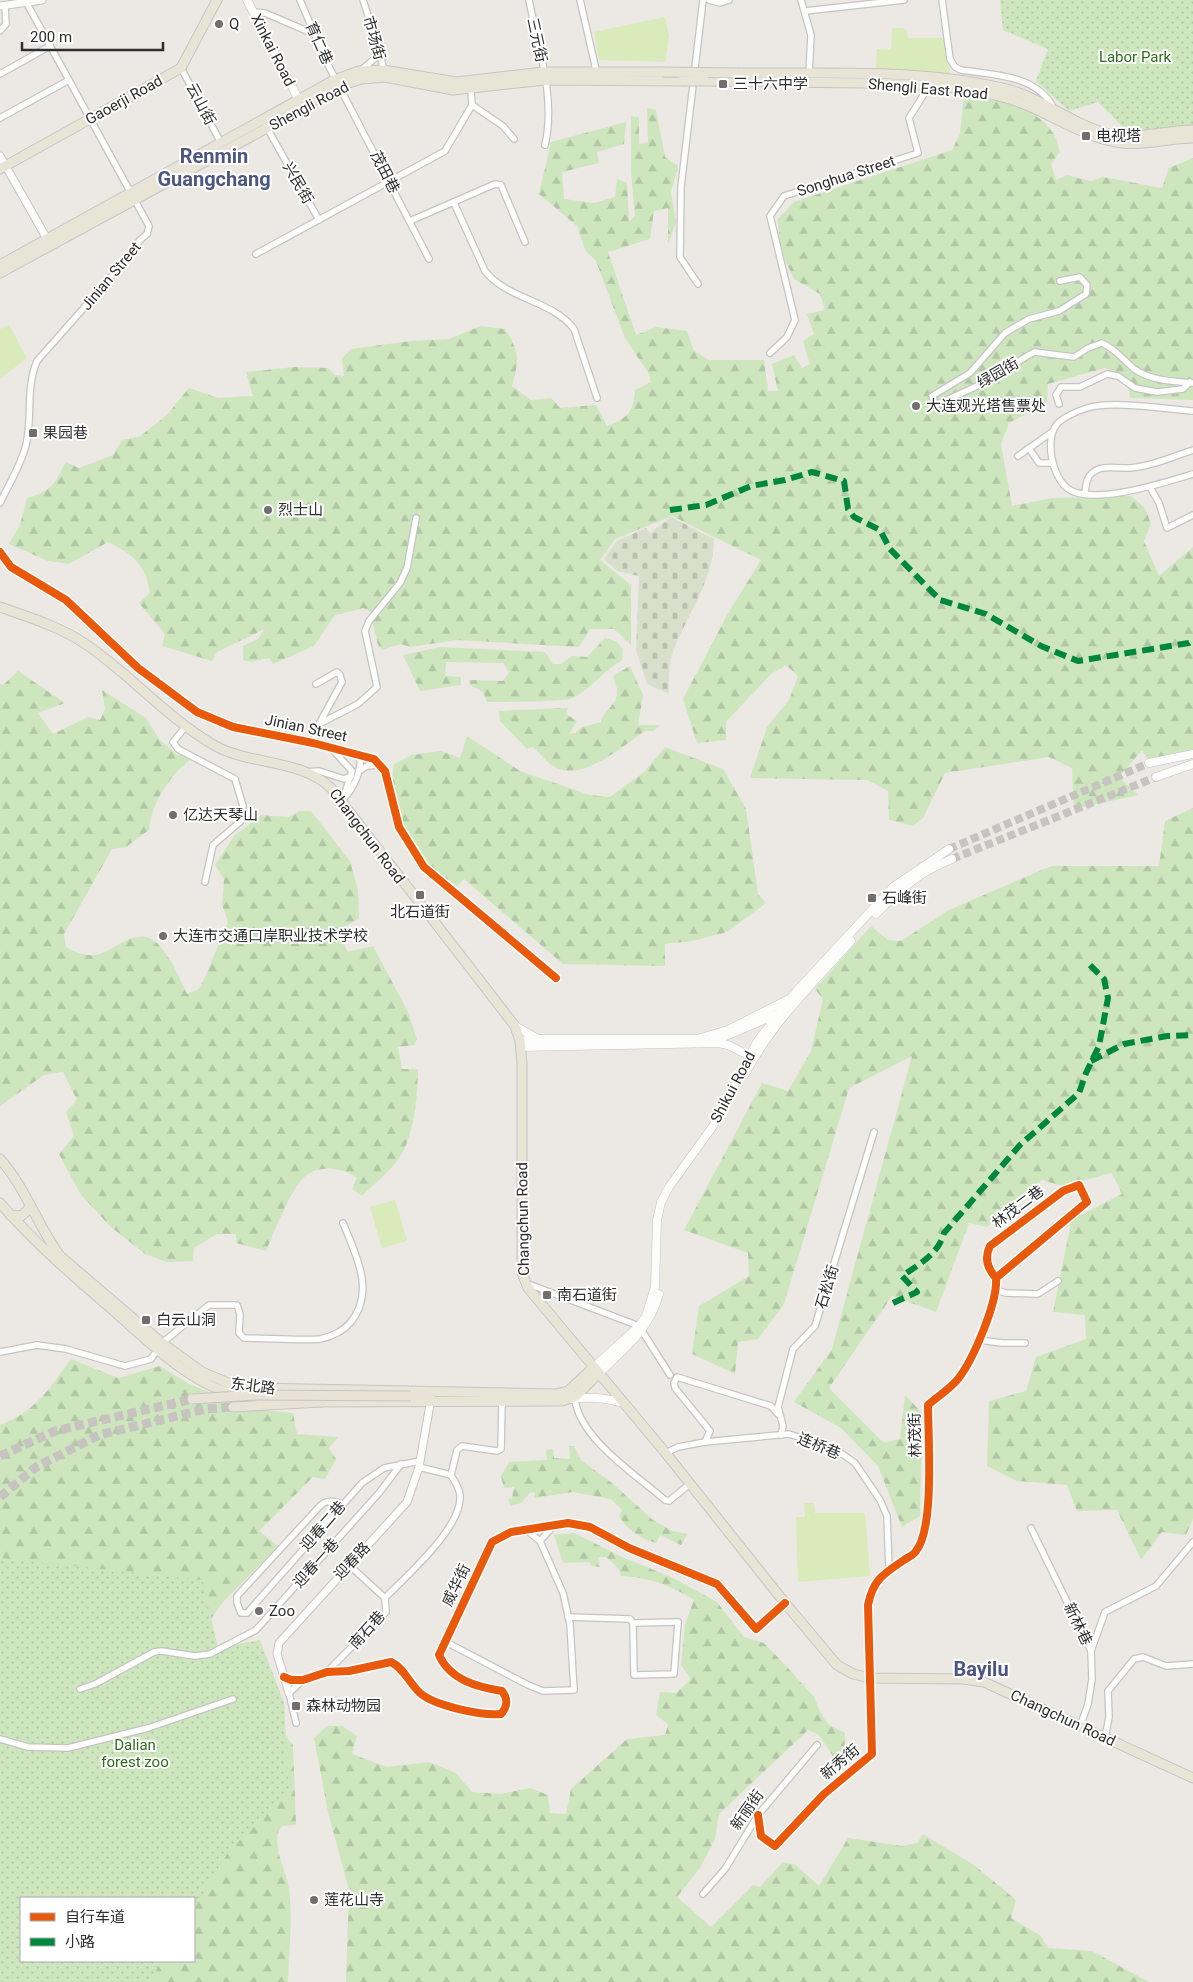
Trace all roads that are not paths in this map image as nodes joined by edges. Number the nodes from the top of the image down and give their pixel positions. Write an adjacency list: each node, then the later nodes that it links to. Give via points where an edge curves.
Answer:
1 (42, 0): 13 (street)
2 (217, 0): 22 (main road)
3 (247, 0): 17 (main road, Xinkai Road)
4 (300, 0): 18 (street, 育仁巷)
5 (363, 0): 21 (street, 市场街)
6 (529, 0): 27 (street, 三元街)
7 (703, 0): 59 (street, via 681,188 680,257)
8 (709, 0): 9 (street, via 720,3)
9 (729, 0)
10 (801, 0): 16 (street)
11 (904, 0): 16 (street)
12 (942, 0): 36 (street, via 950,59 954,67 1009,77 1038,88 1050,99)
13 (25, 1): 15 (street); 20 (street, Jinian Street)
14 (582, 1): 28 (street)
15 (2, 6): 19 (street, via 6,24)
16 (805, 11): 26 (street, via 811,35)
17 (253, 12): 18 (street, via 265,13 307,31); 34 (main road, Xinkai Road)
18 (313, 29): 31 (street, 育仁巷)
19 (0, 31)
20 (50, 46): 25 (street); 29 (street, Jinian Street)
21 (380, 54): 23 (street); 24 (street, 市场街)
22 (181, 68): 38 (main road, Gaoerji Road); 43 (street, 云山街)
23 (359, 72): 24 (main road, Shengli Road); 31 (main road, Shengli Road)
24 (384, 73): 27 (main road, Shengli Road, via 456,82); 31 (main road, Shengli Road); 33 (main road, Shengli Road, via 453,90)
25 (0, 74)
26 (809, 74): 28 (main road, Shengli Road, bridge, via 662,72); 36 (main road, Shengli Road, via 893,74 980,84 1018,92)
27 (544, 76): 28 (main road, Shengli Road); 33 (main road, Shengli Road); 44 (street, 三元街, via 549,128)
28 (598, 76): 30 (main road, Shengli Road)
29 (69, 80): 37 (street); 38 (street, Jinian Street)
30 (682, 81): 32 (main road, Shengli East Road, bridge)
31 (338, 82): 34 (main road, Shengli Road); 39 (main road, Shengli Road); 47 (street, 茂田巷)
32 (929, 86): 41 (main road, Shengli East Road, via 995,94 1024,104 1071,128 1122,143 1148,144); 60 (street, Songhua Street, via 909,118 918,153 784,196 770,216 795,320 787,337)
33 (471, 88): 35 (street)
34 (299, 100): 39 (main road, Shengli Road)
35 (472, 106): 42 (street, via 503,126); 47 (street, via 445,151)
36 (1054, 110): 40 (main road, Shengli Road, via 1111,134 1149,136)
37 (0, 118)
38 (90, 118): 46 (main road, Gaoerji Road); 48 (street, Jinian Street)
39 (265, 124): 43 (main road, Shengli Road); 48 (main road, Shengli Road); 50 (street, 兴民街)
40 (1193, 130)
41 (1193, 138)
42 (514, 139)
43 (220, 141): 48 (main road, Shengli Road)
44 (545, 145)
45 (0, 156): 46 (street)
46 (3, 168): 52 (street)
47 (390, 181): 50 (street); 51 (street, 茂田巷)
48 (132, 196): 52 (main road, Shengli Road); 57 (main road, Shengli Road); 73 (street, Jinian Street, via 149,226 147,234 37,361 29,391 26,446)
49 (454, 203): 51 (street); 53 (street, via 495,184 501,185); 62 (street, via 492,281 567,320 574,329)
50 (319, 220): 54 (street)
51 (410, 222): 55 (street, 茂田巷)
52 (47, 239): 56 (main road, Shengli Road)
53 (525, 242)
54 (256, 254)
55 (429, 259)
56 (0, 264)
57 (0, 273)
58 (1060, 280): 61 (street, 绿园街, via 1080,277 1087,285 1086,294 1060,311 1029,319 1005,333 970,373 932,396 936,405 977,386 1034,352 1074,357 1102,343 1116,349 1144,375)
59 (698, 284)
60 (770, 353)
61 (1192, 383): 63 (street, via 1183,389 1157,392 1135,388 1118,376 1107,374 1080,388 1061,387 1056,394)
62 (597, 398)
63 (1059, 404)
64 (1193, 410): 65 (street, via 1119,406 1088,408 1058,422)
65 (1052, 432): 66 (street); 69 (street)
66 (1030, 448): 68 (street); 69 (street, via 1039,463)
67 (1193, 450): 72 (street, via 1146,466 1103,468 1088,477)
68 (1018, 456)
69 (1052, 463): 72 (street, via 1070,490)
70 (1193, 474): 71 (street)
71 (1150, 487): 72 (street, via 1113,494); 74 (street, via 1159,502 1167,528)
72 (1085, 494)
73 (0, 503)
74 (1193, 515)
75 (416, 518): 79 (street, via 407,568 365,631 377,687 358,704)
76 (0, 552): 81 (street, Jinian Street, via 11,567 66,600 138,668 197,712 233,727)
77 (0, 607): 80 (main road, Changchun Road, via 49,624 84,643)
78 (316, 684): 79 (street, via 337,672 342,682)
79 (320, 724): 81 (street)
80 (186, 726): 88 (main road, Changchun Road, via 226,751); 95 (street, via 173,742 178,749 235,779 243,806 241,821 213,845)
81 (313, 743): 82 (street, Jinian Street)
82 (331, 747): 83 (street, Jinian Street); 90 (street, via 351,768)
83 (358, 754): 87 (street, Jinian Street); 89 (street, via 361,759)
84 (1193, 754): 85 (main road)
85 (1149, 763)
86 (1193, 764): 91 (main road)
87 (381, 765): 89 (street, via 367,766); 96 (street, via 399,827 424,867)
88 (305, 772): 90 (street, via 319,771 344,779); 92 (main road, Changchun Road, via 322,778)
89 (358, 772): 92 (street)
90 (351, 776): 92 (street)
91 (1156, 777)
92 (343, 800): 99 (main road, Changchun Road)
93 (949, 849): 97 (main road, Shikui Road, via 892,887)
94 (952, 859): 97 (main road, Shikui Road, via 918,875 896,893)
95 (205, 882)
96 (556, 978)
97 (794, 999): 98 (main road, Shikui Road); 102 (main road, via 709,1037); 105 (main road, Shikui Road)
98 (780, 1013): 100 (main road); 105 (main road, Shikui Road)
99 (515, 1026): 102 (main road); 104 (main road, Changchun Road)
100 (745, 1029): 101 (main road); 105 (main road, via 754,1035)
101 (730, 1035): 103 (main road); 105 (main road, via 732,1040)
102 (538, 1039): 104 (main road)
103 (710, 1043): 104 (main road); 105 (main road)
104 (524, 1045): 123 (main road, Changchun Road, via 523,1280)
105 (753, 1053): 118 (main road, Shikui Road, via 714,1126 669,1186 661,1202 657,1220 655,1287)
106 (874, 1132): 133 (street, 石松街, via 815,1326 793,1350 778,1407)
107 (0, 1159): 109 (main road, 东北路, via 20,1184)
108 (0, 1203): 110 (main road, 东北路)
109 (30, 1204): 110 (main road, via 21,1216); 111 (main road, 东北路)
110 (10, 1215): 113 (main road, 东北路)
111 (39, 1221): 113 (main road, via 30,1220); 121 (main road, 东北路, via 60,1256)
112 (343, 1223): 121 (street, via 360,1266 363,1298 348,1326 335,1335 321,1339 244,1338 239,1333 237,1305 209,1305)
113 (30, 1235): 121 (main road, 东北路, via 64,1268)
114 (996, 1278): 114 (street, 林茂二巷, via 1087,1202 1079,1185 1064,1190 990,1246 986,1254 987,1263); 117 (street, 林茂街)
115 (1058, 1280): 117 (street, via 1038,1294)
116 (531, 1285): 118 (street)
117 (996, 1290): 119 (street, 林茂街)
118 (640, 1329): 123 (main road, Shikui Road); 124 (street)
119 (979, 1340): 120 (street); 148 (street, 林茂街, via 972,1360 958,1380 928,1405 931,1435 925,1536 916,1552)
120 (1025, 1343)
121 (160, 1347): 122 (street, via 151,1359 125,1366 66,1349 37,1345); 126 (main road, 东北路, via 202,1372 238,1387); 129 (main road, 东北路, via 191,1374 218,1389 271,1400)
122 (0, 1352)
123 (597, 1370): 126 (main road, 东北路, via 568,1392); 128 (main road, 东北路, via 576,1396); 131 (main road, Changchun Road)
124 (670, 1375)
125 (192, 1398): 126 (highway, bridge, via 255,1395)
126 (431, 1398): 129 (main road, 东北路); 130 (main road, 东北路); 138 (street, 迎春路)
127 (575, 1399): 128 (main road); 131 (main road, via 605,1398); 140 (street, via 576,1410 593,1438 665,1500 669,1502)
128 (562, 1401): 130 (main road, 东北路)
129 (321, 1402): 132 (highway)
130 (502, 1402): 139 (street, via 501,1449 462,1446 457,1450)
131 (624, 1403): 136 (main road, Changchun Road)
132 (233, 1407)
133 (779, 1418): 134 (street, 石松街, via 783,1426); 135 (street, via 771,1406 678,1377 675,1388 710,1431)
134 (781, 1435): 135 (street, 连桥巷); 148 (street, 连桥巷, via 789,1434 835,1449 855,1464 887,1516)
135 (705, 1442): 136 (street, 连桥巷, via 678,1447)
136 (666, 1453): 140 (main road, Changchun Road)
137 (401, 1464): 138 (street, 迎春二巷); 141 (street, 迎春二巷, via 372,1475); 162 (street, 迎春一巷, via 379,1493 256,1630 210,1654 195,1656 161,1650 154,1652)
138 (420, 1464): 139 (street, 迎春二巷); 147 (street, 迎春路, via 407,1502)
139 (450, 1474): 149 (street, via 460,1494 457,1513 445,1532)
140 (691, 1484): 150 (main road, Changchun Road)
141 (343, 1504): 141 (street, 迎春二巷, via 247,1613 241,1613 238,1596 319,1507 330,1501)
142 (554, 1524): 144 (street, 威华街); 145 (street); 150 (street, 威华街, via 590,1527 629,1548 717,1584 756,1629)
143 (1031, 1528): 154 (street, 新林巷)
144 (525, 1529): 145 (street); 153 (street, 威华街, via 492,1542)
145 (540, 1541): 151 (street, via 563,1593)
146 (1193, 1542): 154 (street, via 1156,1586 1105,1612)
147 (349, 1565): 149 (street, 南石巷); 159 (street, 迎春路, via 282,1638 277,1654)
148 (889, 1570): 160 (street, 林茂街, via 871,1589 868,1605)
149 (385, 1598): 155 (street, 南石巷, via 386,1612)
150 (785, 1603): 160 (main road, Changchun Road, via 837,1665 853,1674)
151 (568, 1617): 152 (street, via 630,1619); 153 (street, via 574,1690 543,1691)
152 (633, 1623): 152 (street, via 634,1674 674,1674 678,1622)
153 (444, 1641): 157 (street, 威华街, via 439,1655 444,1667 481,1688 502,1691 506,1697 506,1708 502,1714 490,1715 438,1702 421,1694 391,1662)
154 (1091, 1651): 166 (street, 新林巷, via 1092,1679)
155 (339, 1660): 157 (street); 158 (street, 南石巷)
156 (1193, 1664): 167 (street, via 1166,1666 1143,1657 1134,1659 1108,1691 1109,1718)
157 (350, 1671): 158 (street, 威华街)
158 (327, 1672): 161 (street, 威华街)
159 (284, 1677): 161 (street); 163 (street, 迎春路)
160 (870, 1678): 166 (main road, Changchun Road, via 975,1680); 171 (street, 新秀街, via 872,1754 824,1794 774,1846 761,1836)
161 (303, 1680): 163 (street)
162 (80, 1689)
163 (289, 1693): 165 (street, 迎春路)
164 (233, 1699): 168 (street, via 148,1728 68,1748 28,1747)
165 (296, 1723)
166 (1080, 1727): 167 (main road, Changchun Road)
167 (1105, 1738): 170 (main road, Changchun Road)
168 (0, 1739)
169 (817, 1744): 171 (street, 新丽街)
170 (1193, 1778)
171 (758, 1815): 172 (street, 新丽街, via 726,1869)
172 (703, 1894)

